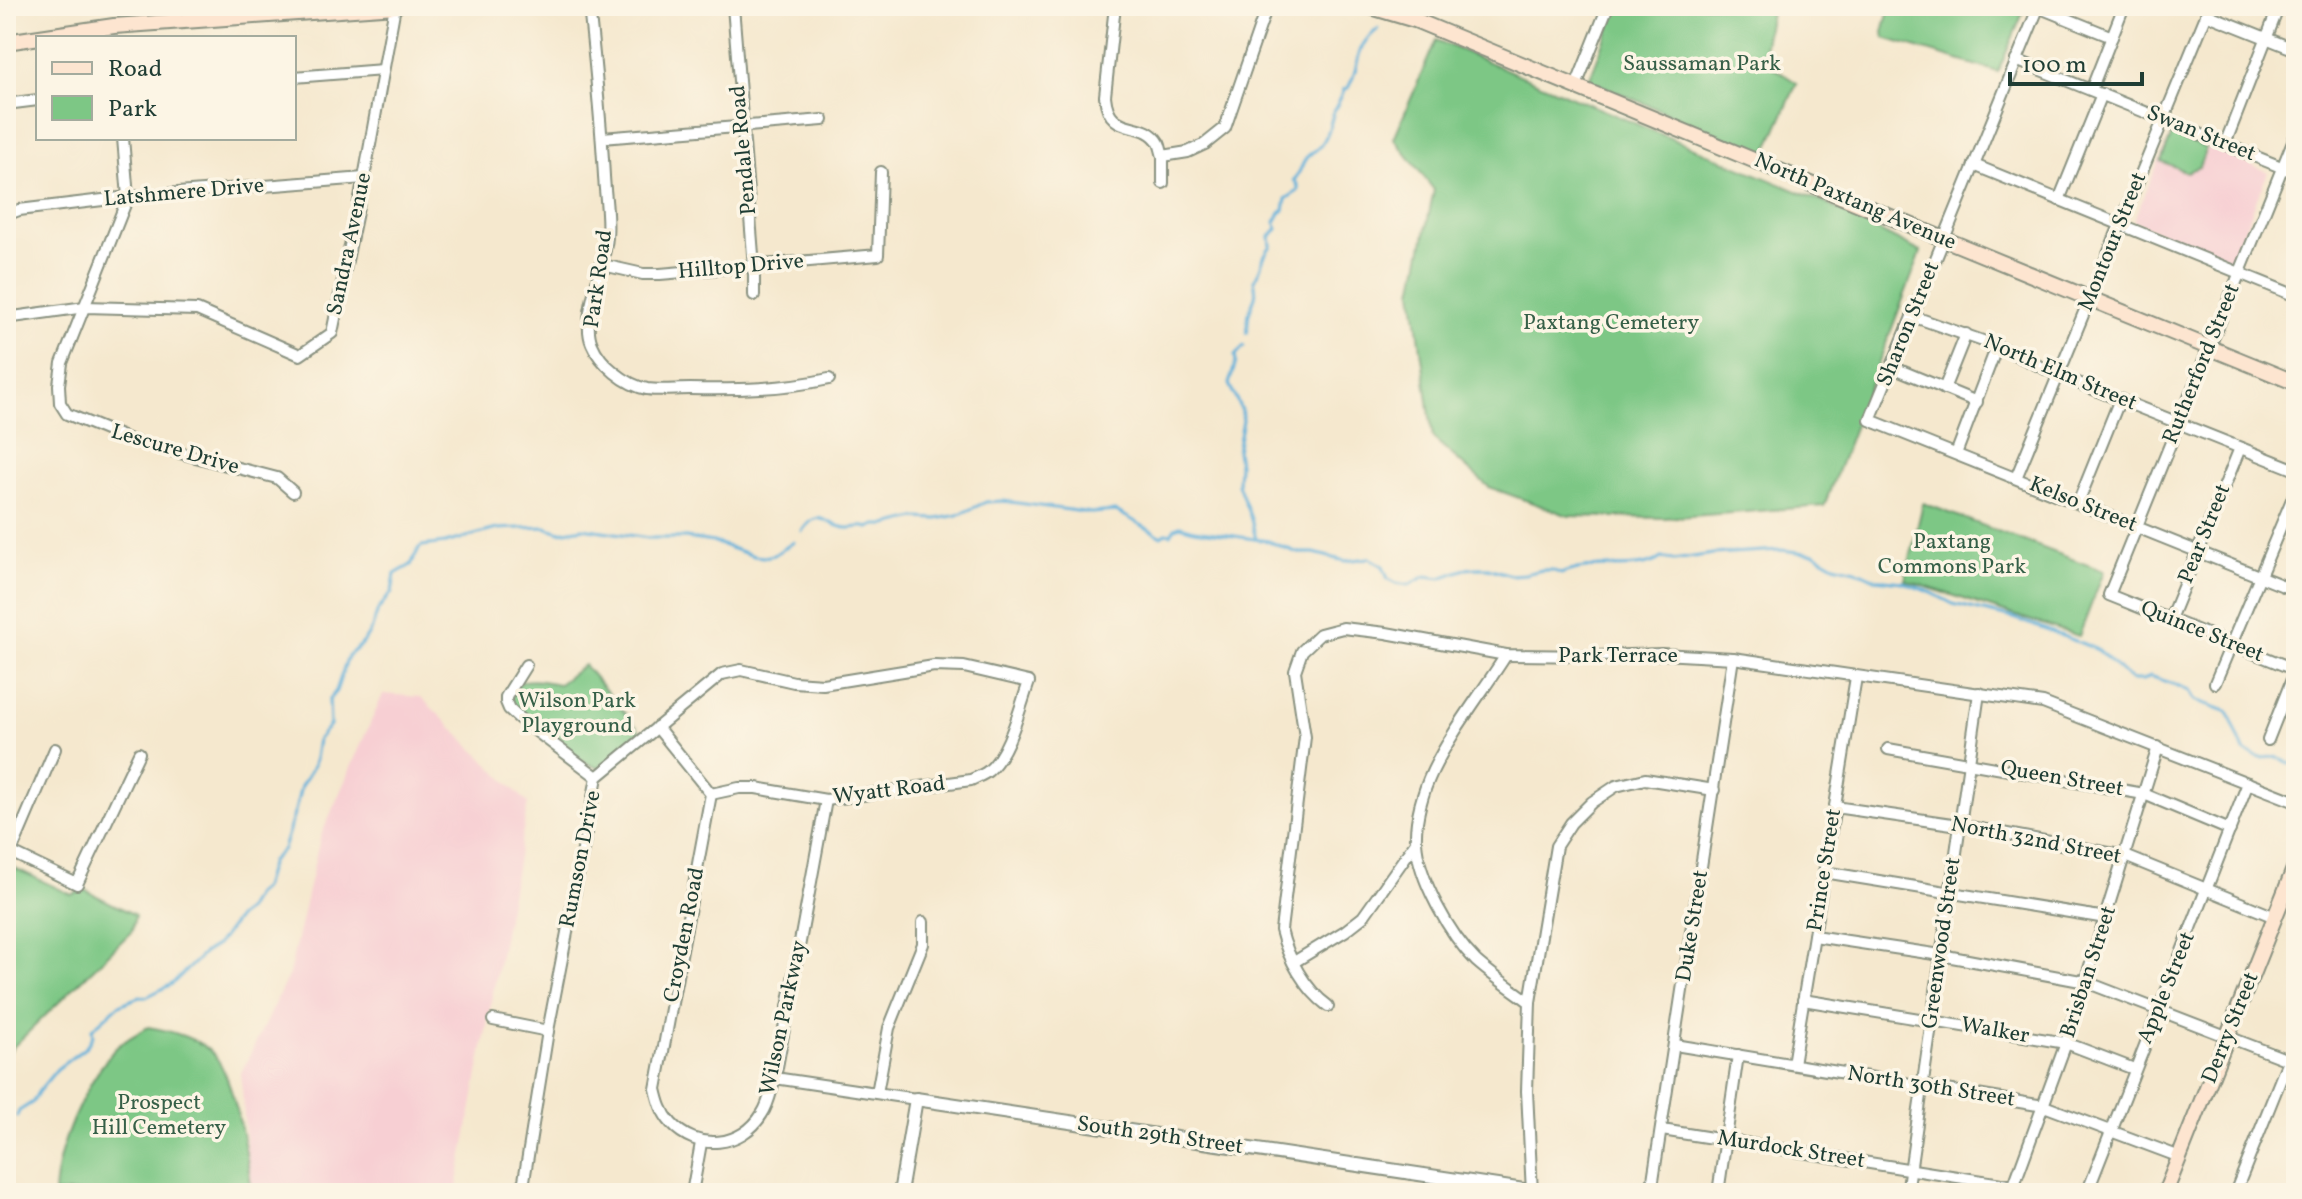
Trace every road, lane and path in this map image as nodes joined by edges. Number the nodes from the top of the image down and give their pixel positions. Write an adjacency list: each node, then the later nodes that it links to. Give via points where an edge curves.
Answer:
1 (396, 6): 12 (main road); 20 (street, Sandra Avenue)
2 (589, 6): 30 (street, Park Road)
3 (733, 6): 28 (street, Pendale Road)
4 (1115, 6): 33 (street, via 1107,111 1114,120 1158,141)
5 (1267, 6): 33 (street, via 1225,128 1188,152)
6 (1368, 6): 22 (main road, North Paxtang Avenue)
7 (1608, 6): 22 (street)
8 (2124, 6): 14 (street)
9 (2279, 6): 16 (street)
10 (2038, 7): 14 (street); 19 (street, Sharon Street)
11 (2208, 10): 16 (street); 26 (street, Montour Street)
12 (114, 32): 13 (main road)
13 (71, 36)
14 (2112, 37): 23 (street)
15 (36, 39): 17 (main road)
16 (2267, 39): 18 (street); 32 (street)
17 (6, 42)
18 (2296, 50)
19 (2016, 60): 23 (street, Swan Street); 34 (street, Sharon Street)
20 (383, 70): 21 (street); 38 (street, Sandra Avenue)
21 (296, 77)
22 (1576, 86): 44 (main road, North Paxtang Avenue)
23 (2096, 92): 26 (street, Swan Street); 41 (street)
24 (36, 100): 25 (street)
25 (6, 104)
26 (2163, 119): 32 (street, Swan Street); 43 (street, Montour Street)
27 (823, 120): 28 (street)
28 (741, 126): 30 (street); 46 (street, Pendale Road)
29 (2296, 134): 35 (street, Rutherford Street)
30 (602, 138): 45 (street, Park Road, via 607,236)
31 (123, 140): 40 (street)
32 (2225, 144): 35 (street, Swan Street)
33 (1163, 156): 39 (street)
34 (1974, 165): 41 (street); 44 (street, Sharon Street)
35 (2283, 167): 37 (street, Swan Street); 47 (street, Rutherford Street)
36 (881, 172): 46 (street, Hilltop Drive, via 878,255)
37 (2296, 173)
38 (364, 178): 40 (street, Latshmere Drive); 51 (street, Sandra Avenue, via 332,333 300,355 197,310)
39 (1163, 183)
40 (128, 197): 42 (street, Latshmere Drive); 51 (street)
41 (2059, 200): 43 (street)
42 (6, 215)
43 (2120, 224): 47 (street); 50 (street, Montour Street)
44 (1944, 239): 50 (main road, North Paxtang Avenue); 52 (street, Sharon Street)
45 (603, 265): 46 (street, Hilltop Drive, via 643,274); 59 (street, Park Road, via 592,302 591,343 623,379 646,389 755,390)
46 (754, 267): 48 (street, Pendale Road)
47 (2239, 273): 49 (street); 56 (street, Rutherford Street)
48 (754, 295)
49 (2296, 296)
50 (2089, 298): 56 (main road, North Paxtang Avenue); 58 (street, Montour Street)
51 (85, 307): 53 (street, Sandra Avenue); 71 (street, Lescure Drive, via 62,363 60,403 67,414 130,440 277,478)
52 (1912, 316): 54 (street, North Elm Street); 57 (street, Sharon Street)
53 (6, 318)
54 (1966, 334): 55 (street, North Elm Street); 61 (street)
55 (1997, 346): 58 (street, North Elm Street); 63 (street)
56 (2210, 348): 60 (main road, North Paxtang Avenue); 65 (street, Rutherford Street)
57 (1892, 367): 61 (street); 64 (street, Sharon Street)
58 (2058, 375): 62 (street, North Elm Street); 69 (street, Montour Street)
59 (829, 379)
60 (2296, 383)
61 (1944, 389): 63 (street)
62 (2120, 399): 65 (street, North Elm Street); 72 (street)
63 (1977, 402): 67 (street)
64 (1870, 420): 67 (street, Kelso Street)
65 (2179, 423): 66 (street, North Elm Street); 73 (street, Rutherford Street)
66 (2240, 448): 68 (street, North Elm Street); 74 (street, Pear Street)
67 (1956, 454): 69 (street, Kelso Street)
68 (2296, 470)
69 (2016, 478): 72 (street, Kelso Street)
70 (2296, 490): 75 (street)
71 (293, 492)
72 (2078, 503): 73 (street, Kelso Street)
73 (2136, 526): 74 (street, Kelso Street); 77 (street, Rutherford Street)
74 (2198, 551): 75 (street, Kelso Street); 78 (street, Pear Street)
75 (2260, 576): 76 (street, Kelso Street); 79 (street)
76 (2296, 591)
77 (2109, 595): 78 (street, Quince Street)
78 (2170, 619): 79 (street, Quince Street)
79 (2232, 644): 83 (street, Quince Street); 85 (street)
80 (1506, 655): 81 (street, Park Terrace); 105 (street, via 1433,771 1420,806); 117 (street, Park Terrace, via 1343,628 1320,634 1302,651 1295,671 1305,737 1281,930)
81 (1733, 658): 84 (street, Park Terrace); 97 (street, Duke Street)
82 (526, 665): 95 (street, via 506,697 509,709)
83 (2296, 670): 88 (street)
84 (1856, 677): 86 (street, Park Terrace); 102 (street, Prince Street)
85 (2215, 683)
86 (1979, 693): 90 (street, Park Terrace, via 2043,703); 94 (street, Greenwood Street)
87 (657, 727): 89 (street, Rumson Drive, via 722,674 741,670 823,684 934,666 964,667 1029,682); 95 (street, Rumson Drive); 98 (street)
88 (2268, 740)
89 (1005, 747): 100 (street, Wyatt Road, via 988,772 971,780)
90 (2158, 747): 96 (street, Park Terrace); 99 (street, Brisban Street)
91 (55, 749): 106 (street)
92 (1888, 749): 94 (street, Queen Street)
93 (139, 753): 106 (street, via 77,884)
94 (1969, 763): 99 (street, Queen Street); 103 (street, Greenwood Street)
95 (597, 777): 125 (street, Rumson Drive)
96 (2248, 783): 101 (street, Park Terrace); 104 (street, Apple Street)
97 (1714, 790): 120 (street, via 1645,779 1616,786 1571,823 1556,846); 129 (street, Duke Street)
98 (711, 794): 100 (street, Wyatt Road, via 756,788); 142 (street, Croyden Road, via 656,1089 672,1124)
99 (2144, 794): 104 (street, Queen Street); 107 (street, Brisban Street)
100 (826, 800): 134 (street, Wilson Parkway)
101 (2296, 802)
102 (1835, 807): 103 (street, North 32nd Street); 109 (street, Prince Street)
103 (1959, 825): 107 (street, North 32nd Street); 111 (street, Greenwood Street)
104 (2230, 830): 110 (street, Apple Street)
105 (1416, 842): 117 (street, via 1363,917); 120 (street, via 1426,883 1459,942)
106 (8, 851)
107 (2125, 856): 110 (street, North 32nd Street); 113 (street, Brisban Street)
108 (2296, 864): 112 (main road, Derry Street)
109 (1824, 872): 111 (street); 115 (street, Prince Street)
110 (2206, 889): 112 (street, North 32nd Street); 122 (street, Apple Street)
111 (1949, 893): 113 (street); 116 (street, Greenwood Street)
112 (2275, 917): 126 (main road, Derry Street)
113 (2106, 918): 118 (street, Brisban Street)
114 (923, 922): 136 (street, via 923,944 889,1028)
115 (1814, 936): 116 (street); 119 (street, Prince Street)
116 (1941, 955): 118 (street); 124 (street, Greenwood Street)
117 (1294, 962): 121 (street, Park Terrace, via 1315,996)
118 (2086, 982): 122 (street); 128 (street, Brisban Street)
119 (1803, 1000): 124 (street, Walker); 132 (street, Prince Street)
120 (1530, 1002): 146 (street, via 1527,1091)
121 (1328, 1006)
122 (2159, 1009): 126 (street); 133 (street, Apple Street)
123 (493, 1020): 125 (street)
124 (1932, 1020): 128 (street, Walker); 135 (street, Greenwood Street)
125 (548, 1031): 147 (street, Rumson Drive)
126 (2227, 1037): 131 (street); 143 (main road, Derry Street)
127 (2296, 1041): 131 (street)
128 (2066, 1043): 133 (street, Walker); 138 (street, Brisban Street)
129 (1675, 1045): 130 (street, North 30th Street); 139 (street, Duke Street)
130 (1738, 1055): 132 (street, North 30th Street); 141 (street)
131 (2288, 1060): 155 (street)
132 (1793, 1064): 135 (street, North 30th Street)
133 (2134, 1069): 140 (street, Apple Street)
134 (775, 1078): 136 (street, South 29th Street); 142 (street, Wilson Parkway, via 762,1114 745,1133 725,1142)
135 (1922, 1085): 138 (street, North 30th Street); 144 (street, Greenwood Street)
136 (877, 1093): 137 (street, South 29th Street)
137 (916, 1099): 146 (street, South 29th Street); 149 (street)
138 (2044, 1106): 140 (street, North 30th Street); 145 (street, Brisban Street)
139 (1662, 1130): 141 (street, Murdock Street); 150 (street, Duke Street)
140 (2112, 1130): 143 (street, North 30th Street); 153 (street, Apple Street)
141 (1726, 1140): 144 (street, Murdock Street); 151 (street)
142 (701, 1143): 148 (street)
143 (2180, 1157): 154 (main road, Derry Street)
144 (1910, 1169): 145 (street, Murdock Street); 152 (street, Greenwood Street)
145 (2013, 1189)
146 (1537, 1192)
147 (522, 1193)
148 (692, 1193)
149 (900, 1193)
150 (1651, 1193)
151 (1718, 1193)
152 (1907, 1193)
153 (2087, 1193)
154 (2165, 1193)
155 (2235, 1193)

